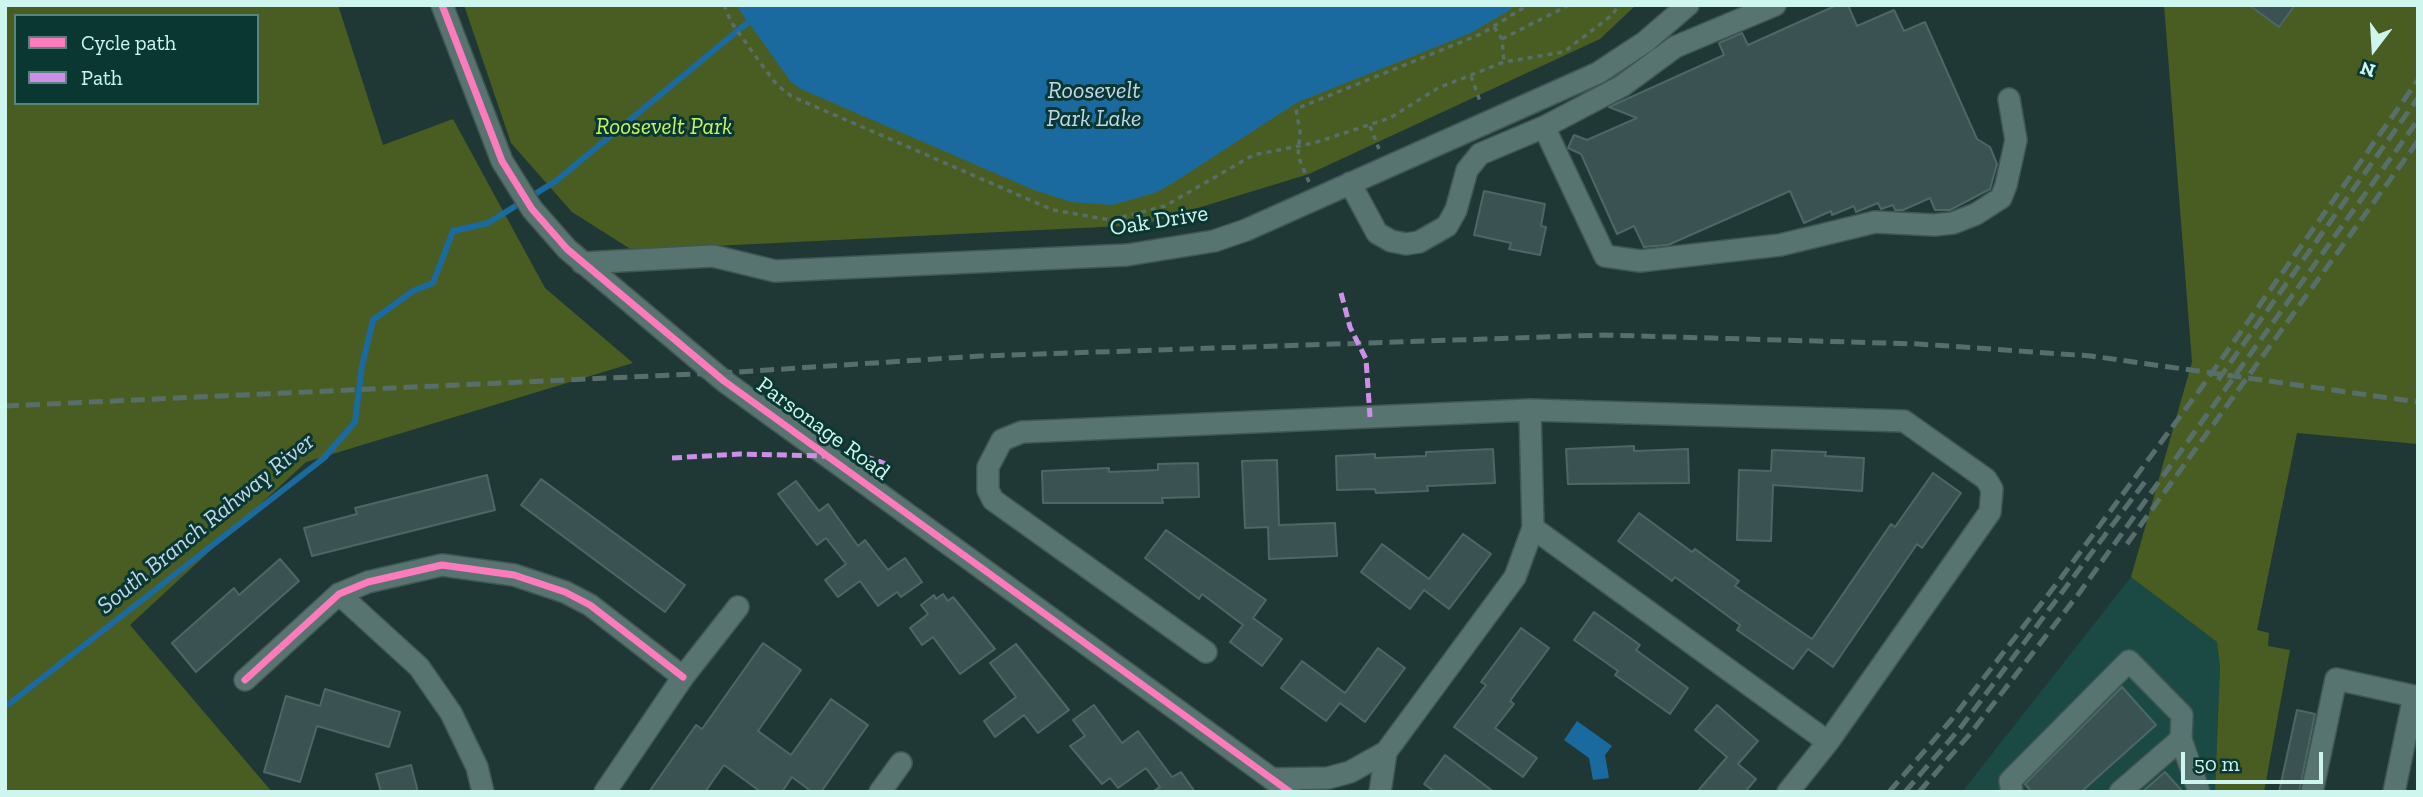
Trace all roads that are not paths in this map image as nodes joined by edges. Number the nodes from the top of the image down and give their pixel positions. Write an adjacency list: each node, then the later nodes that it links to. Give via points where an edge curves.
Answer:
1 (442, 5): 7 (street, Parsonage Road, via 487,126 519,189)
2 (1688, 5): 6 (street, Oak Drive, via 1645,42 1598,73)
3 (1772, 6): 5 (street, via 1675,47 1622,86)
4 (2009, 99): 5 (street, via 2016,140 2006,185 2001,198 1976,214 1953,223 1867,223 1780,245 1640,261 1605,256)
5 (1544, 127): 6 (street, via 1473,160 1447,226 1419,242 1391,241 1377,233)
6 (1350, 183): 7 (street, Oak Drive, via 1214,242 1127,255 775,271 713,256)
7 (582, 263): 21 (street, Parsonage Road, via 715,374)
8 (1530, 410): 9 (street); 12 (street, via 1022,432 1002,440 988,467 993,500); 17 (street, via 1904,421 1986,479 1993,499 1984,523)
9 (1533, 528): 17 (street); 18 (street, via 1515,577)
10 (339, 594): 13 (street, via 368,582 442,565 514,575 590,605); 14 (street); 23 (street, via 419,667 451,713 477,767)
11 (738, 607): 13 (street)
12 (1206, 652)
13 (683, 677): 24 (street)
14 (246, 680)
15 (2416, 696): 32 (street, via 2336,679); 33 (street)
16 (2181, 739): 29 (street, via 2182,715 2129,661 2010,781); 30 (street); 31 (street)
17 (1828, 742): 28 (street)
18 (1386, 752): 20 (street); 22 (street)
19 (901, 763): 25 (street)
20 (1363, 764): 21 (street, via 1328,778); 27 (street)
21 (1272, 779): 26 (street, Parsonage Road)
22 (1378, 786)
23 (483, 792)
24 (605, 792)
25 (880, 792)
26 (1290, 792)
27 (1345, 792)
28 (1788, 792)
29 (2012, 792)
30 (2120, 792)
31 (2199, 792)
32 (2312, 792)
33 (2395, 792)

